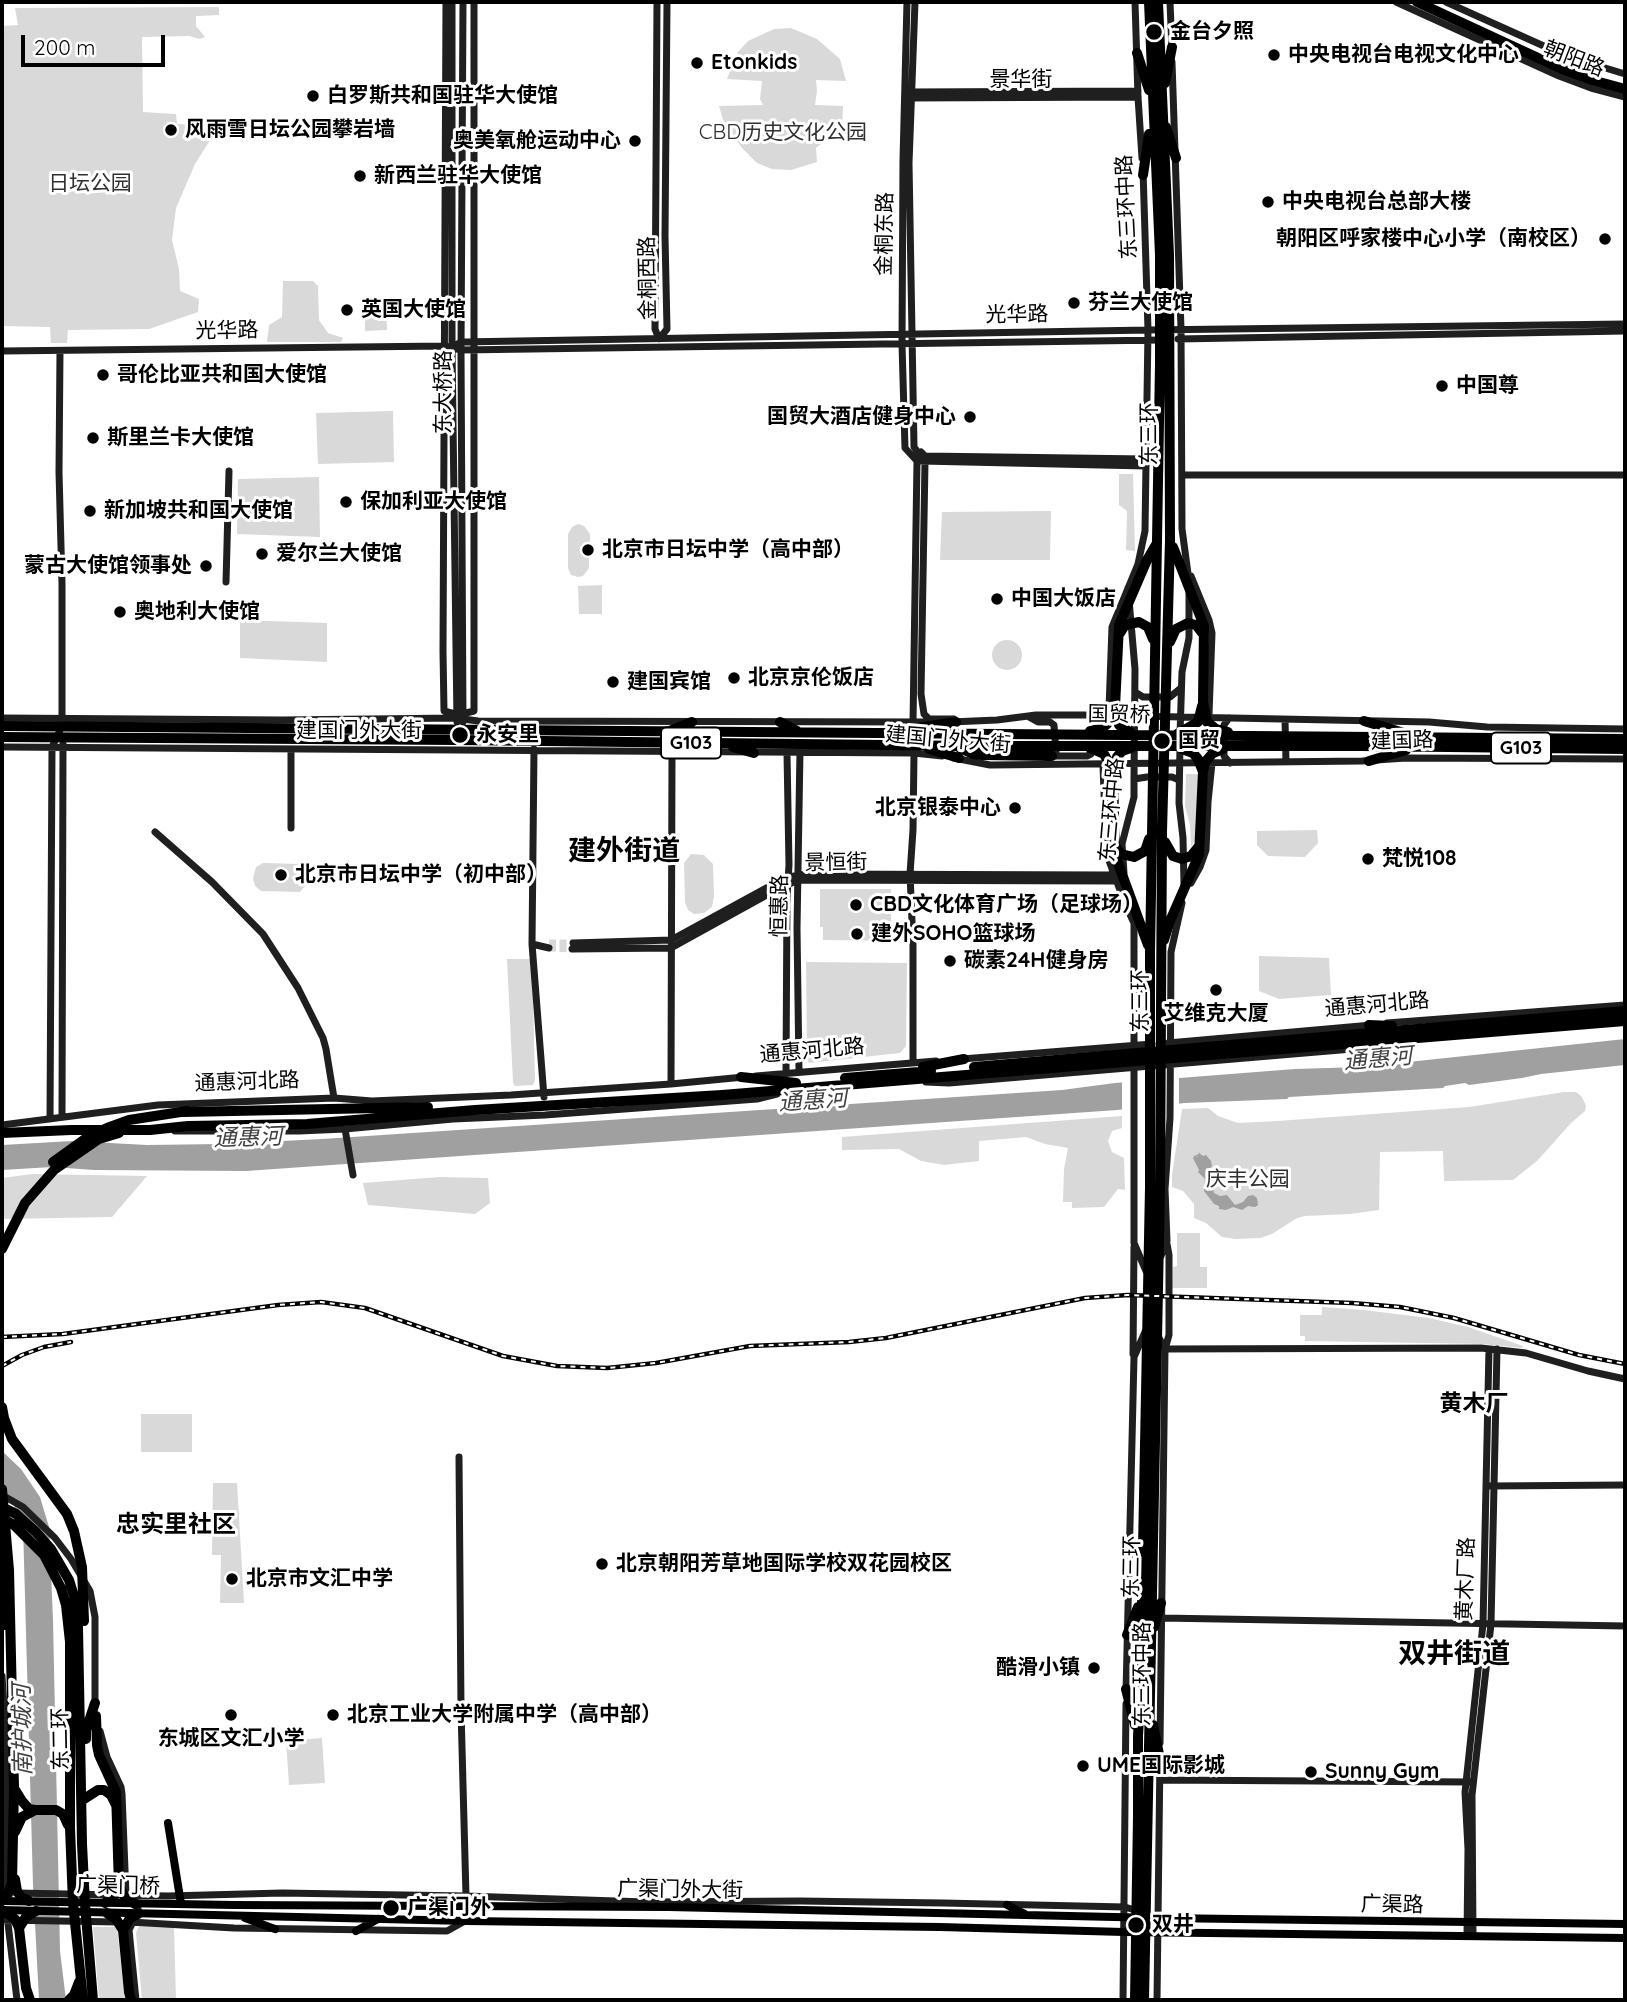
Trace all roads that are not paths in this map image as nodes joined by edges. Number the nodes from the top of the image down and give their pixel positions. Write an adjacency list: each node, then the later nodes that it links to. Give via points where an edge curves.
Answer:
1 (446, 2): 40 (street)
2 (452, 2): 40 (street, 东大桥路)
3 (463, 2): 41 (street, 东大桥路)
4 (474, 2): 39 (street)
5 (657, 2): 34 (street, 金桐西路, via 655,329)
6 (667, 2): 34 (street, 金桐西路, via 667,329)
7 (907, 2): 23 (street, 金桐东路)
8 (915, 2): 23 (street, 金桐东路)
9 (1135, 2): 18 (street, 东三环中路)
10 (1149, 2): 25 (highway, 东三环)
11 (1158, 2): 25 (highway, 东三环)
12 (1170, 2): 17 (street)
13 (1396, 2): 24 (street, 朝阳路, via 1559,76)
14 (1417, 2): 21 (highway, 朝阳路, via 1562,69)
15 (1429, 2): 20 (highway, 朝阳路, via 1563,64)
16 (1446, 2): 19 (street, 朝阳路, via 1566,56)
17 (1172, 47): 25 (highway); 26 (street)
18 (1137, 54): 22 (street, 东三环中路); 25 (highway)
19 (1625, 74)
20 (1625, 83)
21 (1625, 89)
22 (1138, 94): 23 (street, 景华街); 27 (street, 东三环中路)
23 (908, 95): 33 (street, 金桐东路); 35 (street, 金桐东路)
24 (1625, 97)
25 (1157, 105): 26 (highway); 27 (highway); 28 (highway, 东三环)
26 (1177, 158): 30 (street)
27 (1143, 174): 31 (street, 东三环中路)
28 (1164, 255): 51 (highway, 东三环); 52 (highway, 东三环)
29 (1625, 324): 30 (street, 光华路)
30 (1181, 329): 31 (street, 光华路); 36 (street)
31 (1149, 330): 33 (street, 光华路); 37 (street, 东三环中路)
32 (1625, 331): 36 (street, 光华路)
33 (911, 335): 35 (street, 光华路); 38 (street, 金桐东路)
34 (659, 339): 35 (street, 光华路); 39 (street, 光华路)
35 (902, 339): 38 (street, 光华路); 39 (street, 光华路); 45 (street, 金桐东路)
36 (1181, 339): 37 (street, 光华路); 49 (street)
37 (1149, 341): 38 (street, 光华路); 47 (street, 东三环中路)
38 (911, 344): 44 (street, 金桐东路)
39 (475, 345): 41 (street, 光华路); 83 (street, via 474,711)
40 (449, 346): 41 (street, 光华路); 43 (street, 光华路); 56 (street, 东大桥路); 59 (street)
41 (461, 346): 83 (street, 东大桥路)
42 (2, 351): 43 (street, 光华路)
43 (60, 351): 94 (street)
44 (914, 447): 45 (street); 46 (street); 47 (street, via 925,456)
45 (905, 448): 46 (street)
46 (921, 461): 47 (street); 80 (street, via 921,705 929,719); 82 (street)
47 (1146, 464): 49 (street); 55 (street, 东三环中路, via 1145,531)
48 (229, 471): 54 (street)
49 (1182, 471): 50 (street); 53 (street, via 1182,529)
50 (1625, 475)
51 (1170, 540): 58 (highway, via 1204,626); 61 (highway, 东三环)
52 (1157, 543): 57 (highway, via 1124,610); 60 (highway, 东三环)
53 (1189, 573): 62 (street, via 1189,638); 71 (street, via 1212,633)
54 (226, 582)
55 (1128, 588): 63 (street, 东三环中路); 68 (street, via 1111,635)
56 (456, 631): 59 (street); 83 (street, 东大桥路)
57 (1118, 637): 60 (highway, via 1125,625 1144,624 1152,633); 65 (highway)
58 (1205, 640): 61 (highway, via 1196,625 1181,625 1172,633); 64 (highway)
59 (443, 651): 83 (street, via 444,711)
60 (1156, 656): 136 (highway, 东三环)
61 (1168, 656): 139 (highway, 东三环)
62 (1181, 688): 63 (street, via 1170,697 1143,697); 70 (street)
63 (1135, 692): 69 (street, 东三环中路)
64 (1203, 702): 93 (highway, via 1207,722 1216,729); 98 (highway, via 1198,722)
65 (1115, 707): 90 (highway, via 1102,728); 92 (highway, via 1119,725)
66 (1084, 715): 67 (street, 建国门外大街); 68 (street, 建国门外大街); 118 (street, via 1093,726 1091,754)
67 (1027, 716): 80 (street, 建国门外大街); 118 (street, via 1053,723 1056,752)
68 (1106, 716): 69 (street, 建国门外大街)
69 (1134, 716): 70 (street, 建国门外大街); 127 (street, 东三环中路)
70 (1180, 716): 71 (street, 建国路); 128 (street)
71 (1209, 717): 73 (street, 建国路)
72 (2, 718): 94 (street, 建国门外大街)
73 (1229, 718): 75 (street, 建国路); 125 (street, via 1224,725 1224,756)
74 (282, 720): 83 (street, 建国门外大街); 85 (street); 94 (street, 建国门外大街)
75 (1284, 720): 76 (street, 建国路); 123 (street)
76 (1364, 721): 81 (street, 建国路); 100 (highway)
77 (692, 722): 78 (street, 建国门外大街); 83 (street, 建国门外大街, via 478,721); 87 (highway)
78 (780, 722): 82 (street, 建国门外大街); 88 (highway)
79 (956, 722): 80 (street, 建国门外大街); 82 (street, 建国门外大街); 89 (highway)
80 (974, 722)
81 (1388, 722): 86 (street, 建国路); 96 (highway)
82 (913, 723)
83 (460, 725): 85 (highway, 建国门外大街 / G103); 87 (highway, 建国门外大街 / G103); 94 (highway, 建国门外大街 / G103); 103 (highway, 建国门外大街 / G103)
84 (2, 726): 94 (highway, 建国门外大街 / G103)
85 (255, 728): 94 (highway, 建国门外大街 / G103)
86 (1625, 729)
87 (666, 732): 88 (highway, 建国门外大街 / G103)
88 (800, 733): 89 (highway, 建国门外大街 / G103)
89 (885, 733): 91 (highway, 建国门外大街 / G103)
90 (1074, 734): 91 (highway, 国贸桥 / G103); 92 (highway, 国贸桥 / G103)
91 (962, 735)
92 (1142, 735): 98 (highway, 国贸桥 / G103)
93 (1245, 735): 98 (highway, 国贸桥 / G103); 99 (highway, 国贸桥 / G103)
94 (60, 736): 95 (highway, 建国门外大街 / G103); 108 (street, 建国门外大街); 113 (street, 建国门外大街); 183 (street); 184 (street)
95 (2, 737)
96 (1431, 737): 97 (highway, 建国路 / G103); 100 (highway, 建国路 / G103)
97 (1625, 739)
98 (1174, 741): 107 (highway, 国贸桥 / G103); 109 (highway, 国贸桥 / G103); 132 (highway, via 1193,753)
99 (1360, 741): 100 (highway, 建国路 / G103); 109 (highway, 国贸桥 / G103)
100 (1417, 742): 110 (highway, 建国路 / G103); 122 (highway)
101 (719, 743): 102 (highway, 建国门外大街 / G103); 103 (highway, 建国门外大街 / G103); 115 (highway)
102 (806, 743): 111 (highway, 建国门外大街 / G103); 116 (street)
103 (534, 746): 113 (street, 建国门外大街); 114 (street, 建国门外大街); 149 (street)
104 (957, 746): 105 (highway, 建国门外大街 / G103); 111 (highway, 建国门外大街 / G103); 118 (highway, via 982,755)
105 (971, 746): 106 (highway, 国贸桥 / G103)
106 (1082, 746): 107 (highway, 国贸桥 / G103); 131 (highway, via 1104,754)
107 (1140, 746): 131 (highway, via 1122,751)
108 (2, 747)
109 (1227, 747): 132 (highway, via 1207,758)
110 (1524, 748): 112 (highway, 建国路 / G103); 120 (highway)
111 (916, 749): 116 (street, 建国门外大街); 119 (highway); 143 (street)
112 (1625, 749)
113 (291, 750): 137 (street)
114 (672, 752): 115 (street, 建国门外大街); 150 (street)
115 (754, 752): 117 (street, 建国门外大街)
116 (799, 752): 117 (street, 建国门外大街); 135 (street, 恒惠路)
117 (788, 753): 130 (street, 恒惠路)
118 (1052, 755): 126 (street)
119 (959, 758): 126 (street, 建国门外大街, via 990,765)
120 (1547, 759): 121 (street, 建国路); 122 (street, 建国路)
121 (1625, 759)
122 (1368, 761): 123 (street, 建国路)
123 (1286, 762): 125 (street, 建国路)
124 (1212, 763): 125 (street, 建国路); 128 (street, 建国路); 147 (street, via 1206,850)
125 (1230, 763)
126 (1035, 764): 129 (street, 建国门外大街)
127 (1134, 764): 128 (street, 建国门外大街); 129 (street, 建国门外大街); 133 (street, 东三环中路)
128 (1180, 764): 134 (street)
129 (1103, 765): 142 (street, via 1106,847)
130 (787, 768): 135 (street, via 797,771); 145 (street, 恒惠路)
131 (1113, 771): 140 (highway)
132 (1203, 772): 141 (highway)
133 (1134, 779): 134 (street); 148 (street, 东三环中路, via 1122,844)
134 (1180, 780): 147 (street)
135 (799, 813): 144 (street, 恒惠路)
136 (1153, 821): 140 (highway, via 1140,855 1121,854); 153 (highway, 东三环)
137 (290, 828)
138 (155, 832): 178 (street, via 262,933 323,1038)
139 (1162, 832): 141 (highway, via 1167,847 1178,858 1191,856); 153 (highway, 东三环)
140 (1115, 843): 153 (highway, via 1115,855)
141 (1201, 843): 153 (highway)
142 (1114, 872): 143 (street, 景恒街, via 1110,876); 146 (street)
143 (911, 877): 144 (street, 景恒街); 146 (street, 景恒街); 166 (street)
144 (798, 878): 145 (street, 景恒街); 164 (street, 恒惠路)
145 (788, 881): 150 (street, 景恒街); 158 (street, 恒惠路)
146 (1116, 881): 148 (street)
147 (1184, 896): 161 (street, via 1171,953)
148 (1125, 904): 154 (street, 东三环中路, via 1134,923)
149 (532, 944): 151 (street); 176 (street)
150 (671, 944): 152 (street, 景恒街); 174 (street)
151 (549, 945)
152 (573, 946)
153 (1155, 953): 214 (highway, 东三环, via 1160,1187)
154 (1134, 984): 162 (street, via 1148,1006); 163 (street, 东三环中路)
155 (1625, 1005): 159 (street, 通惠河北路)
156 (1625, 1011): 159 (highway, 通惠河北路)
157 (1625, 1021): 160 (highway, 通惠河北路)
158 (787, 1028): 164 (street, via 789,1056); 171 (street, 恒惠路)
159 (1373, 1033): 160 (highway, 通惠河北路); 161 (street, 通惠河北路); 172 (highway, 通惠河北路)
160 (1420, 1038): 167 (street, 通惠河北路, via 1376,1047)
161 (1170, 1042): 162 (street, 通惠河北路); 167 (street)
162 (1154, 1044): 163 (street, 通惠河北路); 168 (street)
163 (1133, 1046): 165 (street, 通惠河北路); 169 (street, 东三环中路)
164 (798, 1054): 170 (street, 恒惠路)
165 (964, 1059): 166 (street, 通惠河北路); 172 (highway)
166 (913, 1062): 170 (street, 通惠河北路)
167 (1171, 1063): 168 (street, 通惠河北路); 190 (street, 东三环中路)
168 (1154, 1065): 169 (street, 通惠河北路); 185 (street)
169 (1133, 1067): 172 (street, 通惠河北路, via 949,1083); 192 (street, 东三环中路)
170 (799, 1072): 171 (street, 通惠河北路)
171 (786, 1073): 173 (street, 通惠河北路)
172 (899, 1076): 175 (highway, 通惠河北路)
173 (741, 1077): 174 (street, 通惠河北路); 175 (highway)
174 (671, 1084): 176 (street, 通惠河北路)
175 (799, 1086): 177 (highway, 通惠河北路); 182 (street, 通惠河北路, via 758,1099)
176 (543, 1093): 179 (street, 通惠河北路); 182 (street)
177 (719, 1093): 180 (highway, 通惠河北路, via 417,1108); 181 (highway, 通惠河北路)
178 (334, 1098): 179 (street, 通惠河北路); 183 (street, 通惠河北路, via 158,1105)
179 (372, 1101): 180 (highway, via 222,1105); 187 (street)
180 (183, 1112): 194 (highway, via 129,1120 76,1145 30,1187)
181 (422, 1114): 189 (highway, 通惠河北路); 197 (highway, via 185,1121 148,1125 99,1139 54,1170 25,1203)
182 (545, 1115): 187 (street, 通惠河北路)
183 (62, 1117): 184 (street, 通惠河北路)
184 (50, 1119): 186 (street, 通惠河北路)
185 (1154, 1121): 190 (street); 192 (street)
186 (2, 1125)
187 (374, 1127): 188 (street, 通惠河北路)
188 (345, 1129): 189 (street, 通惠河北路); 193 (street)
189 (149, 1130): 191 (highway, 通惠河北路)
190 (1168, 1130): 195 (street, 东三环中路)
191 (2, 1133)
192 (1135, 1135): 196 (street, 东三环中路)
193 (353, 1175)
194 (2, 1237)
195 (1167, 1241): 199 (street, 东三环中路); 202 (street, 东三环中路, via 1169,1335)
196 (1134, 1243): 198 (street, 东三环中路); 204 (street, 东三环中路)
197 (2, 1249)
198 (1147, 1272): 199 (street); 200 (street, 东三环中路)
199 (1156, 1272): 201 (street, 东三环中路)
200 (1146, 1330): 201 (street); 204 (street, 东三环中路)
201 (1155, 1331): 202 (street, 东三环中路)
202 (1165, 1349): 203 (street); 219 (street, 东三环中路)
203 (1493, 1349): 205 (street); 209 (street, 黄木厂路)
204 (1133, 1357): 223 (street, 东三环中路)
205 (1625, 1379)
206 (2, 1407): 228 (highway, via 12,1439 75,1531 82,1567)
207 (459, 1457): 248 (street)
208 (1625, 1485): 209 (street)
209 (1490, 1486): 221 (street, 黄木厂路)
210 (2, 1489): 216 (highway)
211 (2, 1496): 217 (street, via 23,1507 55,1538)
212 (2, 1507): 215 (highway, 东二环, via 36,1532)
213 (2, 1518): 242 (highway, 东二环, via 44,1555 61,1588 69,1624)
214 (1147, 1527): 218 (highway, 东三环); 224 (highway, 东三环)
215 (62, 1566): 217 (highway); 243 (highway, 东二环, via 74,1597 78,1627)
216 (4, 1575): 225 (highway)
217 (90, 1591): 228 (street, via 95,1616)
218 (1141, 1600): 223 (highway); 232 (highway, 东三环)
219 (1161, 1603): 220 (street, 东三环中路); 224 (highway)
220 (1161, 1619): 221 (street); 233 (street, 东三环中路)
221 (1487, 1624): 222 (street); 235 (street, 黄木厂路)
222 (1625, 1626)
223 (1127, 1635): 226 (street, 东三环中路)
224 (1150, 1641): 227 (highway, 东三环)
225 (6, 1678): 229 (highway); 231 (street)
226 (1126, 1689): 232 (highway); 244 (street, 东三环中路)
227 (1149, 1702): 233 (highway); 240 (highway, 东三环)
228 (91, 1704): 230 (street); 237 (highway)
229 (12, 1705): 231 (highway); 236 (highway)
230 (96, 1716): 239 (highway, via 97,1745 116,1792); 246 (street, via 121,1787)
231 (5, 1724): 247 (street)
232 (1138, 1735): 240 (highway, 东三环)
233 (1160, 1759): 234 (street, 东三环中路)
234 (1160, 1780): 235 (street); 245 (street, 东三环中路)
235 (1469, 1782): 265 (street, 黄木厂路)
236 (14, 1787): 238 (highway, via 29,1809); 247 (highway)
237 (84, 1799): 239 (highway, via 104,1790); 243 (highway)
238 (35, 1810): 242 (highway, via 56,1810); 249 (highway, via 22,1817 15,1830 17,1891)
239 (117, 1810): 246 (highway)
240 (1143, 1816): 279 (highway, 东三环); 280 (highway, 东三环)
241 (167, 1823): 250 (main road)
242 (70, 1828): 273 (highway, 东二环, via 80,1978)
243 (82, 1844): 277 (highway, 东二环)
244 (1125, 1864): 245 (street); 253 (street, 东三环中路)
245 (1159, 1865): 262 (street, 东三环中路)
246 (122, 1892): 248 (street, 广渠门外大街); 254 (highway); 259 (highway); 259 (street, via 118,1912); 259 (street, via 138,1905 138,1912)
247 (5, 1894): 249 (main road, 广渠门桥); 256 (street)
248 (466, 1896): 252 (street, 广渠门外大街)
249 (27, 1897): 254 (main road, 广渠门桥)
250 (181, 1904): 251 (main road, 广渠门桥); 259 (main road, 广渠门桥)
251 (234, 1905): 258 (main road, 广渠门外大街)
252 (1007, 1905): 253 (street, 广渠门外大街); 258 (main road)
253 (1125, 1907): 260 (street, 东三环中路); 262 (street, 广渠门外大街)
254 (107, 1908): 255 (main road, 广渠门桥); 259 (main road, 广渠门桥); 259 (highway, via 116,1919); 264 (street, 广渠门桥)
255 (36, 1911): 256 (main road, 广渠门桥); 264 (highway)
256 (3, 1915): 264 (highway); 275 (street)
257 (236, 1915): 259 (main road, 广渠门桥); 261 (main road, 广渠门外大街); 267 (main road)
258 (1028, 1916): 260 (main road, 广渠门外大街)
259 (130, 1918): 267 (street); 274 (highway)
260 (1124, 1918): 262 (main road, 广渠路); 269 (street, 东三环中路)
261 (380, 1919): 263 (main road, 广渠门外大街); 268 (main road)
262 (1159, 1919): 265 (main road, 广渠路); 270 (street, 东三环中路)
263 (466, 1921): 268 (street, via 447,1931); 269 (main road, 广渠门外大街)
264 (23, 1924): 276 (highway)
265 (1471, 1924): 266 (main road, 广渠路); 271 (street, 黄木厂路)
266 (1625, 1924)
267 (275, 1929): 268 (street)
268 (356, 1931)
269 (1124, 1932): 270 (main road, 广渠门外大街); 278 (street, 东三环中路)
270 (1159, 1933): 271 (main road, 广渠路); 281 (street, 东三环中路)
271 (1470, 1936): 272 (main road, 广渠路)
272 (1625, 1938)
273 (76, 1998)
274 (131, 1998)
275 (17, 2000)
276 (30, 2000)
277 (95, 2000)
278 (1122, 2000)
279 (1135, 2000)
280 (1144, 2000)
281 (1157, 2000)

